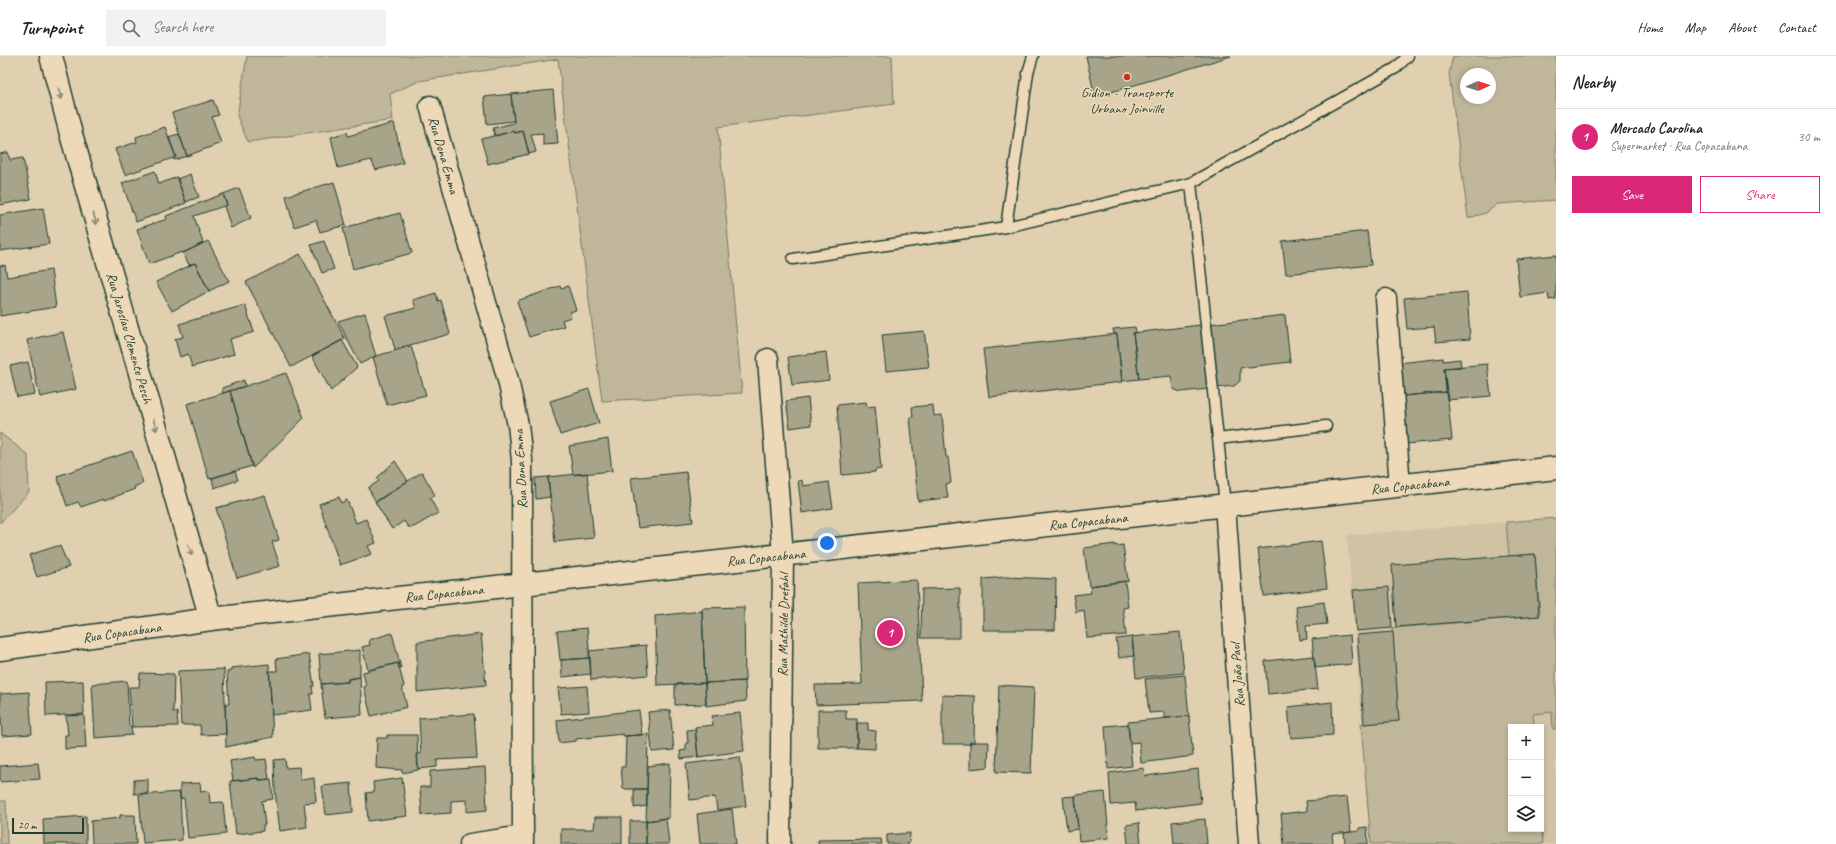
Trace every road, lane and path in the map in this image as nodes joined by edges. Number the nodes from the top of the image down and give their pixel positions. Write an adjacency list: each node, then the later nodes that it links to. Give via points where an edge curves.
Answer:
1 (51, 56): 17 (main road, Rua Jaroslau Clemente Pesch, one-way to 17, via 71,134)
2 (1033, 56): 6 (lane, via 1028,73)
3 (1408, 56): 5 (lane, via 1396,68)
4 (430, 106): 16 (street, Rua Dona Emma, via 508,380 518,425 522,460)
5 (1191, 183): 6 (lane); 11 (lane)
6 (1006, 227): 7 (lane)
7 (793, 259)
8 (1386, 299): 13 (street)
9 (768, 359): 15 (street, Rua Mathilde Drefahl)
10 (1326, 426): 11 (lane)
11 (1218, 439): 14 (lane)
12 (1556, 468): 13 (main road, Rua Copacabana)
13 (1400, 486): 14 (main road, Rua Copacabana)
14 (1226, 506): 15 (main road, Rua Copacabana); 22 (street, Rua João Paul)
15 (783, 555): 16 (main road, Rua Copacabana); 21 (street, Rua Mathilde Drefahl)
16 (522, 585): 17 (main road, Rua Copacabana); 19 (street, Rua Dona Emma)
17 (211, 619): 18 (main road, Rua Copacabana)
18 (0, 649)
19 (523, 840): 20 (street)
20 (470, 844)
21 (780, 844)
22 (1249, 844)

